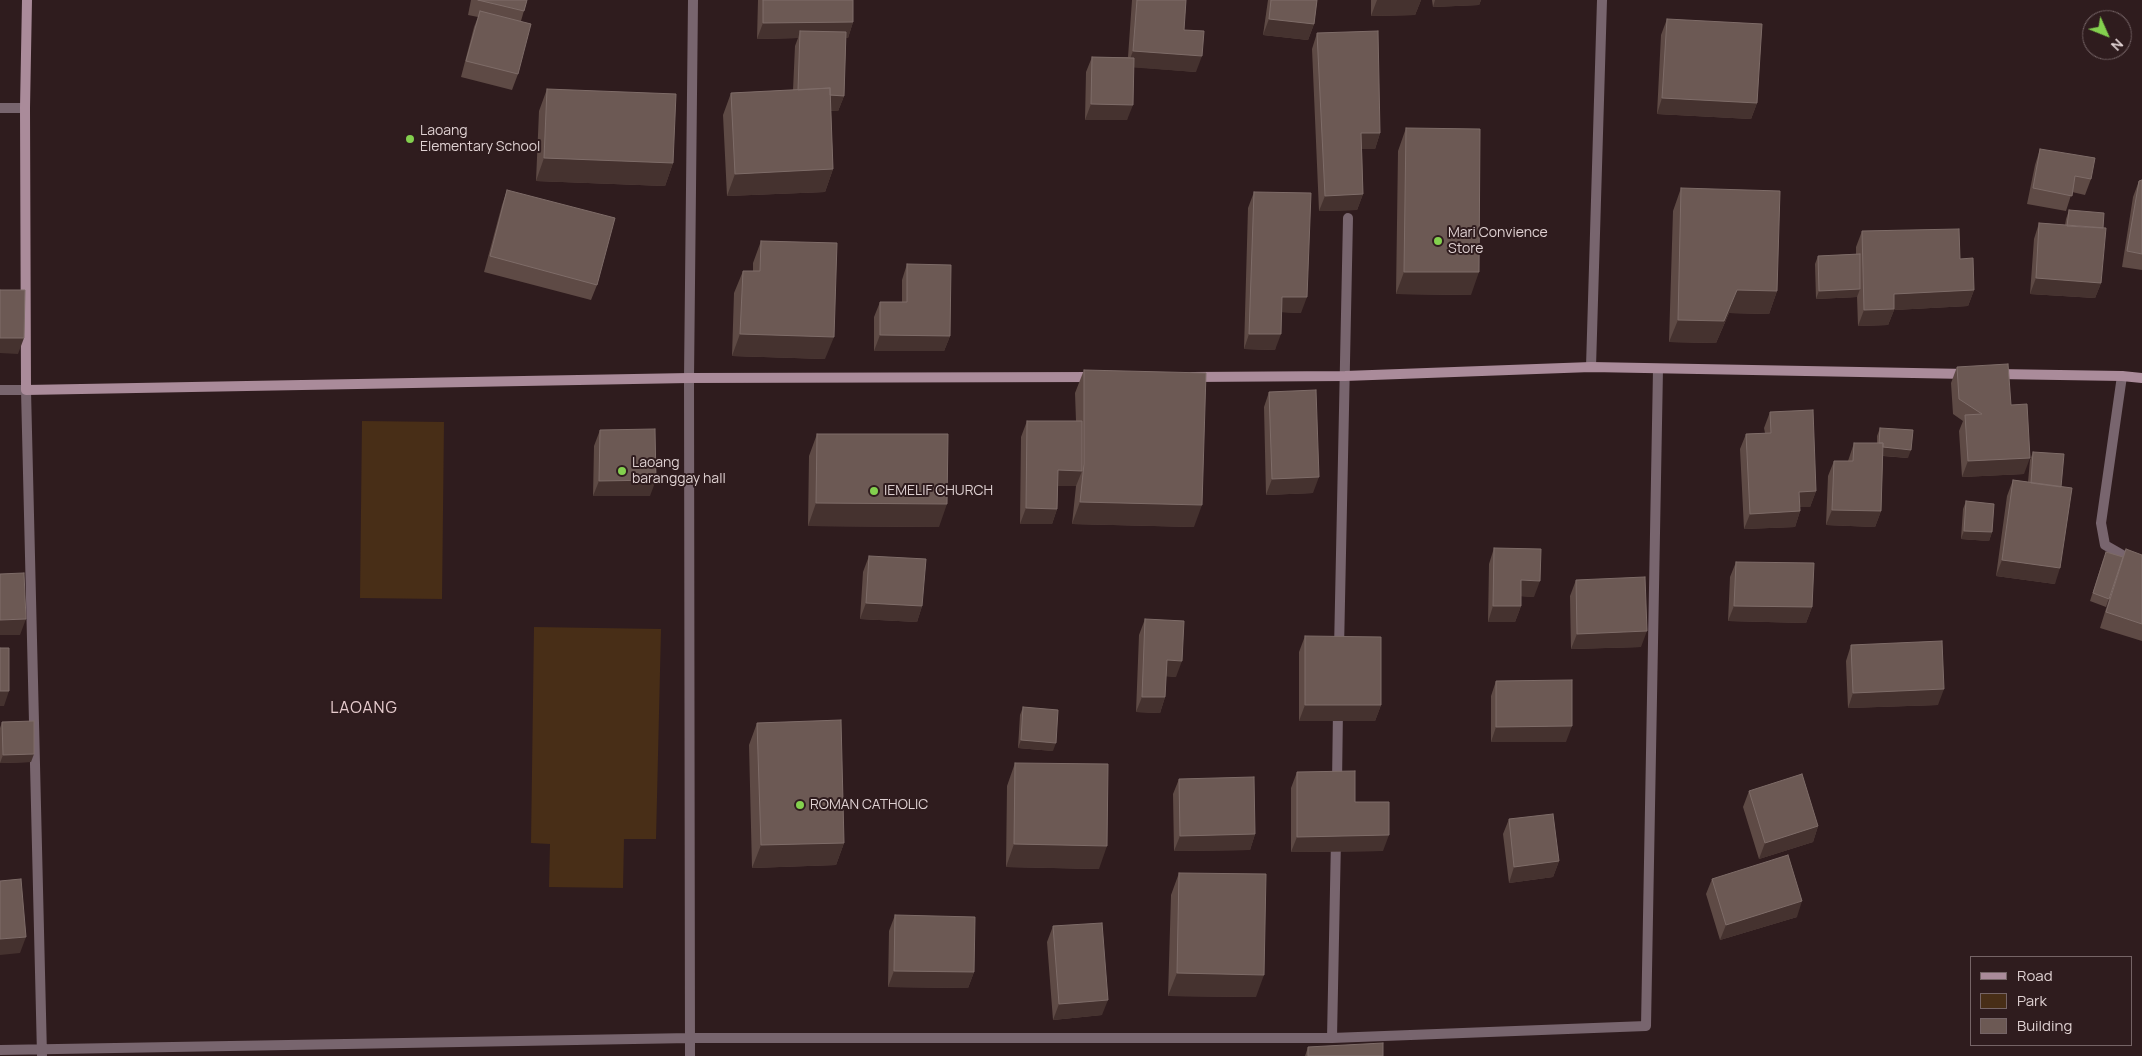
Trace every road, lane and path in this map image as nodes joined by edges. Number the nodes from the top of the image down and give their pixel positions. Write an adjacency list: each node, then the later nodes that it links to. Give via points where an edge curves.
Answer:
1 (27, 0): 5 (street)
2 (693, 0): 13 (street)
3 (1602, 0): 7 (street)
4 (0, 108): 5 (street)
5 (25, 108): 16 (street)
6 (1348, 218): 9 (street)
7 (1591, 367): 8 (street); 9 (street)
8 (1658, 369): 10 (street); 23 (street, via 1646,1026)
9 (1345, 376): 12 (street); 18 (street)
10 (2122, 376): 14 (street); 17 (street, via 2101,523 2106,545)
11 (1106, 377): 13 (street)
12 (1186, 377)
13 (689, 378): 16 (street); 22 (street)
14 (2142, 378)
15 (0, 390): 16 (street)
16 (26, 390): 25 (street)
17 (2126, 558)
18 (1339, 662)
19 (1338, 702): 20 (street)
20 (1337, 791)
21 (1336, 830): 23 (street)
22 (690, 1038): 23 (street); 25 (street); 26 (street)
23 (1332, 1038)
24 (0, 1050): 25 (street)
25 (42, 1053)
26 (690, 1056)

